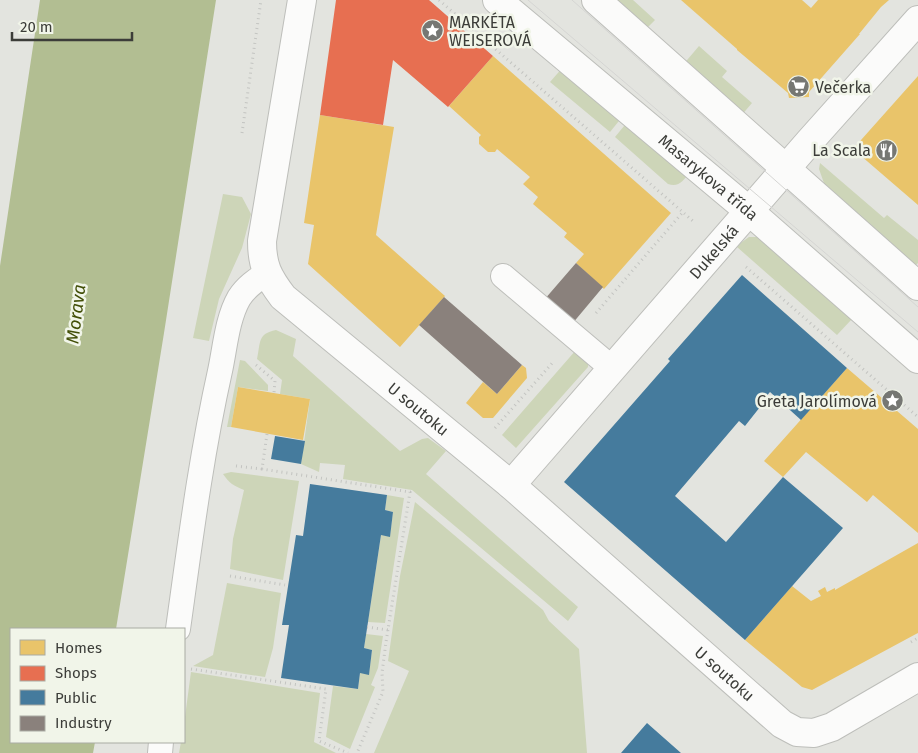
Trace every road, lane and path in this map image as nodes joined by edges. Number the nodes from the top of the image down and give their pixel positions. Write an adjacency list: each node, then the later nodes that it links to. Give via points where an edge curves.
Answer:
1 (261, 0): 7 (path)
2 (302, 0): 12 (street, U soutoku, via 262,241)
3 (439, 0): 10 (path)
4 (498, 0): 9 (street, Masarykova třída)
5 (596, 0): 8 (street)
6 (918, 20): 8 (street, Dukelská)
7 (241, 137)
8 (785, 170): 9 (street, Dukelská); 14 (street)
9 (750, 211): 15 (street, Masarykova třída); 17 (street, Dukelská)
10 (695, 223)
11 (743, 265): 19 (path)
12 (267, 273): 23 (street, U soutoku, via 283,297); 27 (lane, via 244,291 231,320 208,424)
13 (503, 276): 17 (lane)
14 (918, 286)
15 (918, 359)
16 (254, 364): 18 (path, via 275,381)
17 (613, 369): 23 (street, Dukelská)
18 (274, 393)
19 (918, 417)
20 (267, 434): 22 (path)
21 (234, 466): 22 (path)
22 (262, 469): 28 (path, via 410,492)
23 (511, 485): 32 (street, U soutoku, via 782,724 797,732 814,733 832,727)
24 (230, 576): 25 (path)
25 (285, 585)
26 (368, 627): 28 (path)
27 (178, 628)
28 (388, 630): 34 (path, via 382,673 383,692)
29 (918, 638): 30 (path)
30 (910, 642)
31 (191, 669): 33 (path, via 326,689 319,741)
32 (918, 676)
33 (348, 753)
34 (357, 753)

